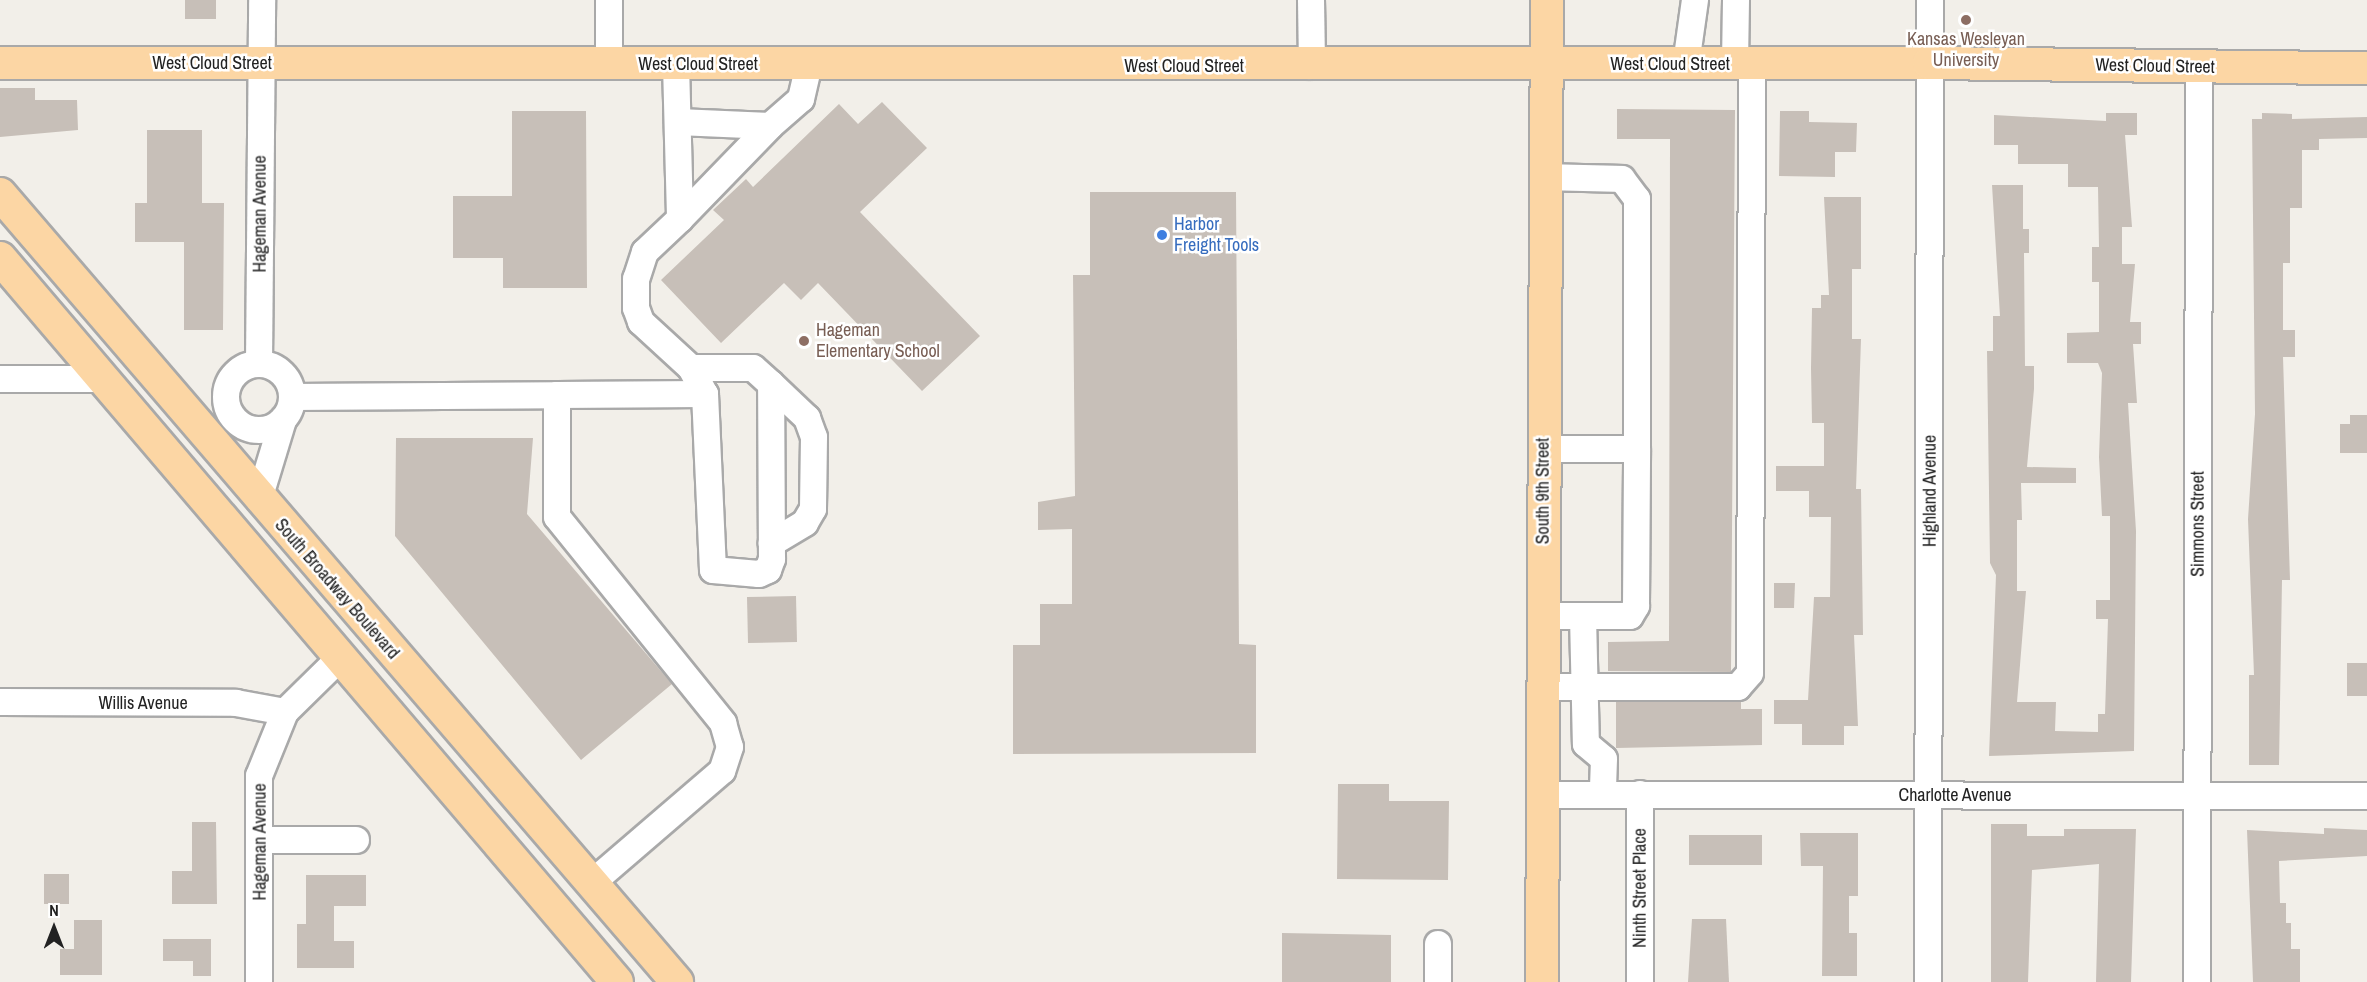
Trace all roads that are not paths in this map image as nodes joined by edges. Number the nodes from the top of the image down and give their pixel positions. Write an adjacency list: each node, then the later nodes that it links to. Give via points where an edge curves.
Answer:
1 (262, 0): 9 (street, Hageman Avenue)
2 (609, 0): 11 (street)
3 (1311, 0): 17 (street)
4 (1547, 0): 16 (main road, South 9th Street)
5 (1695, 0): 14 (street)
6 (1736, 0): 15 (street)
7 (1930, 0): 10 (street, Highland Avenue)
8 (0, 63): 9 (main road, West Cloud Street)
9 (261, 63): 11 (main road, West Cloud Street); 27 (street, Hageman Avenue)
10 (1929, 63): 15 (main road, West Cloud Street); 18 (main road, West Cloud Street); 50 (street, Highland Avenue)
11 (609, 64): 12 (main road, West Cloud Street)
12 (676, 64): 13 (main road, West Cloud Street); 20 (street)
13 (809, 64): 17 (main road, West Cloud Street); 21 (street, via 801,99)
14 (1686, 64): 15 (main road, West Cloud Street); 16 (main road, West Cloud Street)
15 (1743, 64): 44 (street, via 1750,673 1738,687)
16 (1547, 65): 17 (main road, West Cloud Street); 22 (main road, South 9th Street)
17 (1312, 66)
18 (2199, 66): 19 (main road, West Cloud Street); 51 (street, Simmons Street)
19 (2367, 68)
20 (678, 122): 21 (street); 24 (street)
21 (770, 126): 24 (street)
22 (1545, 177): 36 (main road, South 9th Street); 37 (street, via 1622,179 1638,199)
23 (0, 194): 26 (main road, South Broadway Boulevard)
24 (680, 219): 28 (street, via 639,264 636,308 647,329)
25 (0, 258): 30 (main road)
26 (132, 349): 30 (main road); 38 (main road, South Broadway Boulevard)
27 (259, 364): 34 (street, via 278,370); 35 (street, via 231,379 228,410 253,430)
28 (691, 368): 31 (street, via 753,368); 32 (street)
29 (0, 379): 30 (street)
30 (99, 379): 42 (main road)
31 (771, 384): 39 (street); 39 (street, via 807,418 814,437 813,509 805,523)
32 (705, 394): 33 (street); 39 (street, via 713,570 768,570)
33 (557, 395): 34 (street); 55 (street, via 557,517 723,723 730,747 722,771)
34 (292, 397): 35 (street)
35 (283, 420): 38 (street)
36 (1544, 448): 37 (street); 40 (main road, South 9th Street)
37 (1637, 449): 41 (street, via 1636,606 1630,616)
38 (259, 499): 55 (main road, South Broadway Boulevard)
39 (772, 543)
40 (1543, 616): 41 (street); 43 (main road, South 9th Street)
41 (1583, 616): 44 (street)
42 (340, 658): 46 (street, Hageman Avenue); 58 (main road)
43 (1543, 687): 44 (street); 49 (main road, South 9th Street)
44 (1584, 687): 47 (street, via 1586,744 1604,759)
45 (0, 702): 46 (street, Willis Avenue, via 236,704)
46 (285, 712): 53 (street, Hageman Avenue, via 259,776)
47 (1603, 794): 48 (street, Charlotte Avenue); 49 (street, Charlotte Avenue)
48 (1640, 794): 50 (street, Charlotte Avenue); 62 (street, Ninth Street Place)
49 (1542, 795): 61 (main road, South 9th Street)
50 (1931, 795): 51 (street, Charlotte Avenue); 63 (street, Highland Avenue)
51 (2198, 795): 52 (street, Charlotte Avenue); 64 (street, Simmons Street)
52 (2367, 796)
53 (259, 840): 54 (street); 57 (street, Hageman Avenue)
54 (356, 840)
55 (592, 883): 59 (main road, South Broadway Boulevard)
56 (1438, 944): 60 (street)
57 (259, 982)
58 (617, 982)
59 (677, 982)
60 (1438, 982)
61 (1542, 982)
62 (1640, 982)
63 (1928, 982)
64 (2197, 982)

